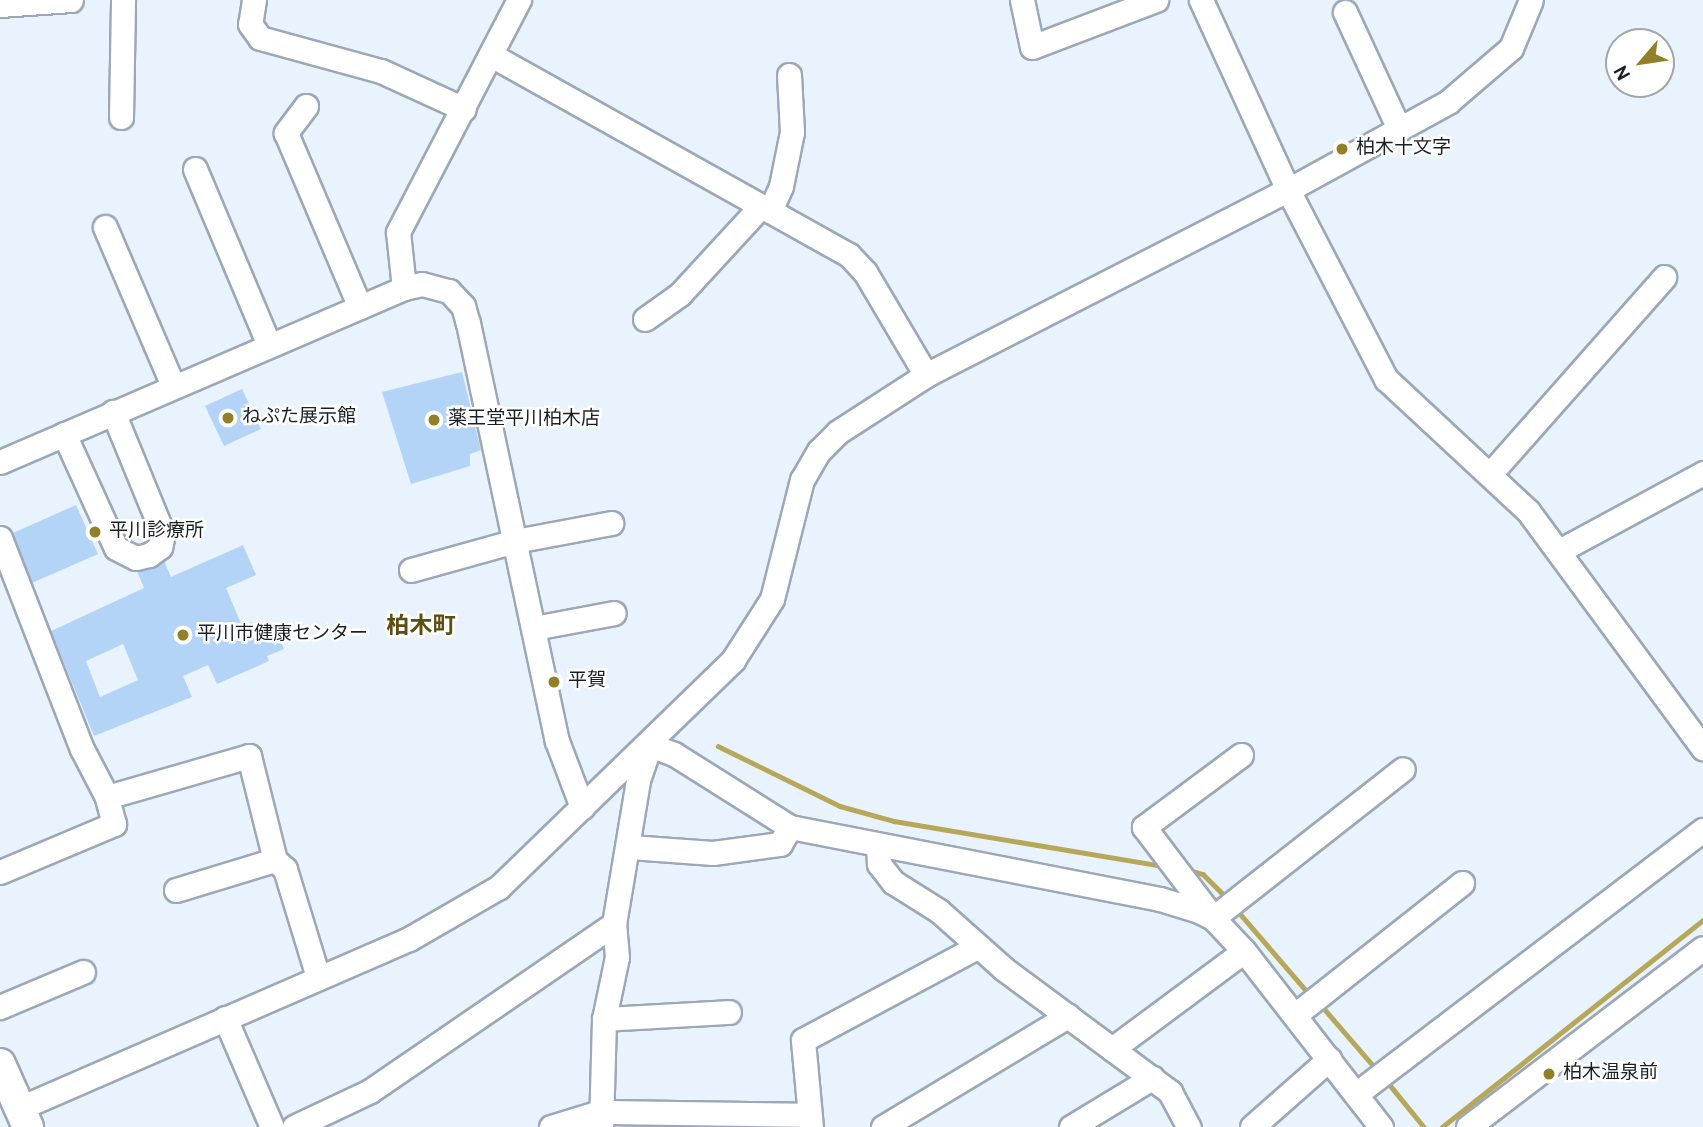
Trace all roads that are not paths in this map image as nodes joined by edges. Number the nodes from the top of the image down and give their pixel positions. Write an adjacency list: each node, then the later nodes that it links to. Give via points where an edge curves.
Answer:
1 (71, 0): 9 (street)
2 (123, 0): 15 (street)
3 (254, 0): 14 (street, via 250,24 260,38 382,71)
4 (519, 0): 11 (street)
5 (1022, 0): 6 (street, via 1032,47)
6 (1156, 0)
7 (1201, 0): 18 (street)
8 (1531, 0): 16 (street, via 1511,48 1448,102)
9 (0, 5)
10 (1345, 12): 16 (street)
11 (491, 55): 14 (street); 19 (street)
12 (789, 75): 19 (street, via 791,141)
13 (306, 106): 23 (street, via 286,133)
14 (464, 110): 22 (street, via 398,232)
15 (121, 117)
16 (1399, 129): 18 (street)
17 (195, 169): 25 (street)
18 (1288, 190): 26 (street); 32 (street, via 1386,379)
19 (766, 209): 24 (street, via 680,294); 26 (street, via 857,264)
20 (105, 227): 27 (street)
21 (1664, 277): 32 (street)
22 (404, 288): 23 (street); 35 (street, via 422,284 449,291 463,306)
23 (359, 307): 25 (street)
24 (645, 319)
25 (269, 345): 27 (street)
26 (926, 375): 40 (street, via 867,409 819,451 802,480 772,599 757,627 733,660)
27 (173, 386): 28 (street)
28 (113, 412): 29 (street); 29 (street, via 163,534 160,547 149,555 125,556 116,548)
29 (65, 434): 30 (street)
30 (0, 462)
31 (1703, 473): 36 (street)
32 (1490, 474): 36 (street, via 1528,511)
33 (611, 523): 35 (street)
34 (0, 538): 44 (street, via 77,737)
35 (515, 541): 37 (street); 39 (street)
36 (1559, 551): 41 (street)
37 (411, 570)
38 (614, 613): 39 (street)
39 (534, 628): 45 (street, via 557,741)
40 (650, 745): 45 (street); 46 (street, via 674,754); 49 (street, via 638,780)
41 (1703, 748)
42 (1241, 755): 54 (street, via 1144,827)
43 (1403, 769): 54 (street)
44 (107, 797): 50 (street, via 248,756); 51 (street, via 114,824)
45 (582, 807): 60 (street, via 499,887 454,917)
46 (790, 827): 48 (street); 49 (street, via 780,844 713,853)
47 (1703, 830): 71 (street)
48 (878, 846): 54 (street, via 1160,899); 56 (street, via 879,864 893,883 939,911)
49 (630, 848): 55 (street)
50 (275, 860): 53 (street); 60 (street, via 285,869)
51 (0, 872)
52 (1462, 883): 63 (street)
53 (176, 890)
54 (1213, 918): 58 (street)
55 (614, 924): 66 (street, via 617,957); 76 (street, via 370,1091)
56 (977, 947): 64 (street); 74 (street, via 803,1040)
57 (1703, 948): 83 (street)
58 (1244, 951): 63 (street); 67 (street)
59 (83, 972): 61 (street)
60 (318, 976): 65 (street)
61 (0, 1007)
62 (729, 1012): 66 (street)
63 (1295, 1015): 68 (street)
64 (1068, 1016): 67 (street); 78 (street)
65 (225, 1018): 72 (street); 75 (street)
66 (604, 1019): 73 (street)
67 (1112, 1049): 70 (street)
68 (1329, 1059): 71 (street); 81 (street)
69 (0, 1064): 72 (main road)
70 (1152, 1079): 79 (street); 80 (street, via 1170,1093)
71 (1356, 1094): 82 (street)
72 (16, 1118)
73 (601, 1120): 74 (street); 77 (street)
74 (810, 1121)
75 (272, 1127)
76 (294, 1127)
77 (551, 1127)
78 (883, 1127)
79 (1071, 1127)
80 (1189, 1127)
81 (1252, 1127)
82 (1381, 1127)
83 (1468, 1127)

